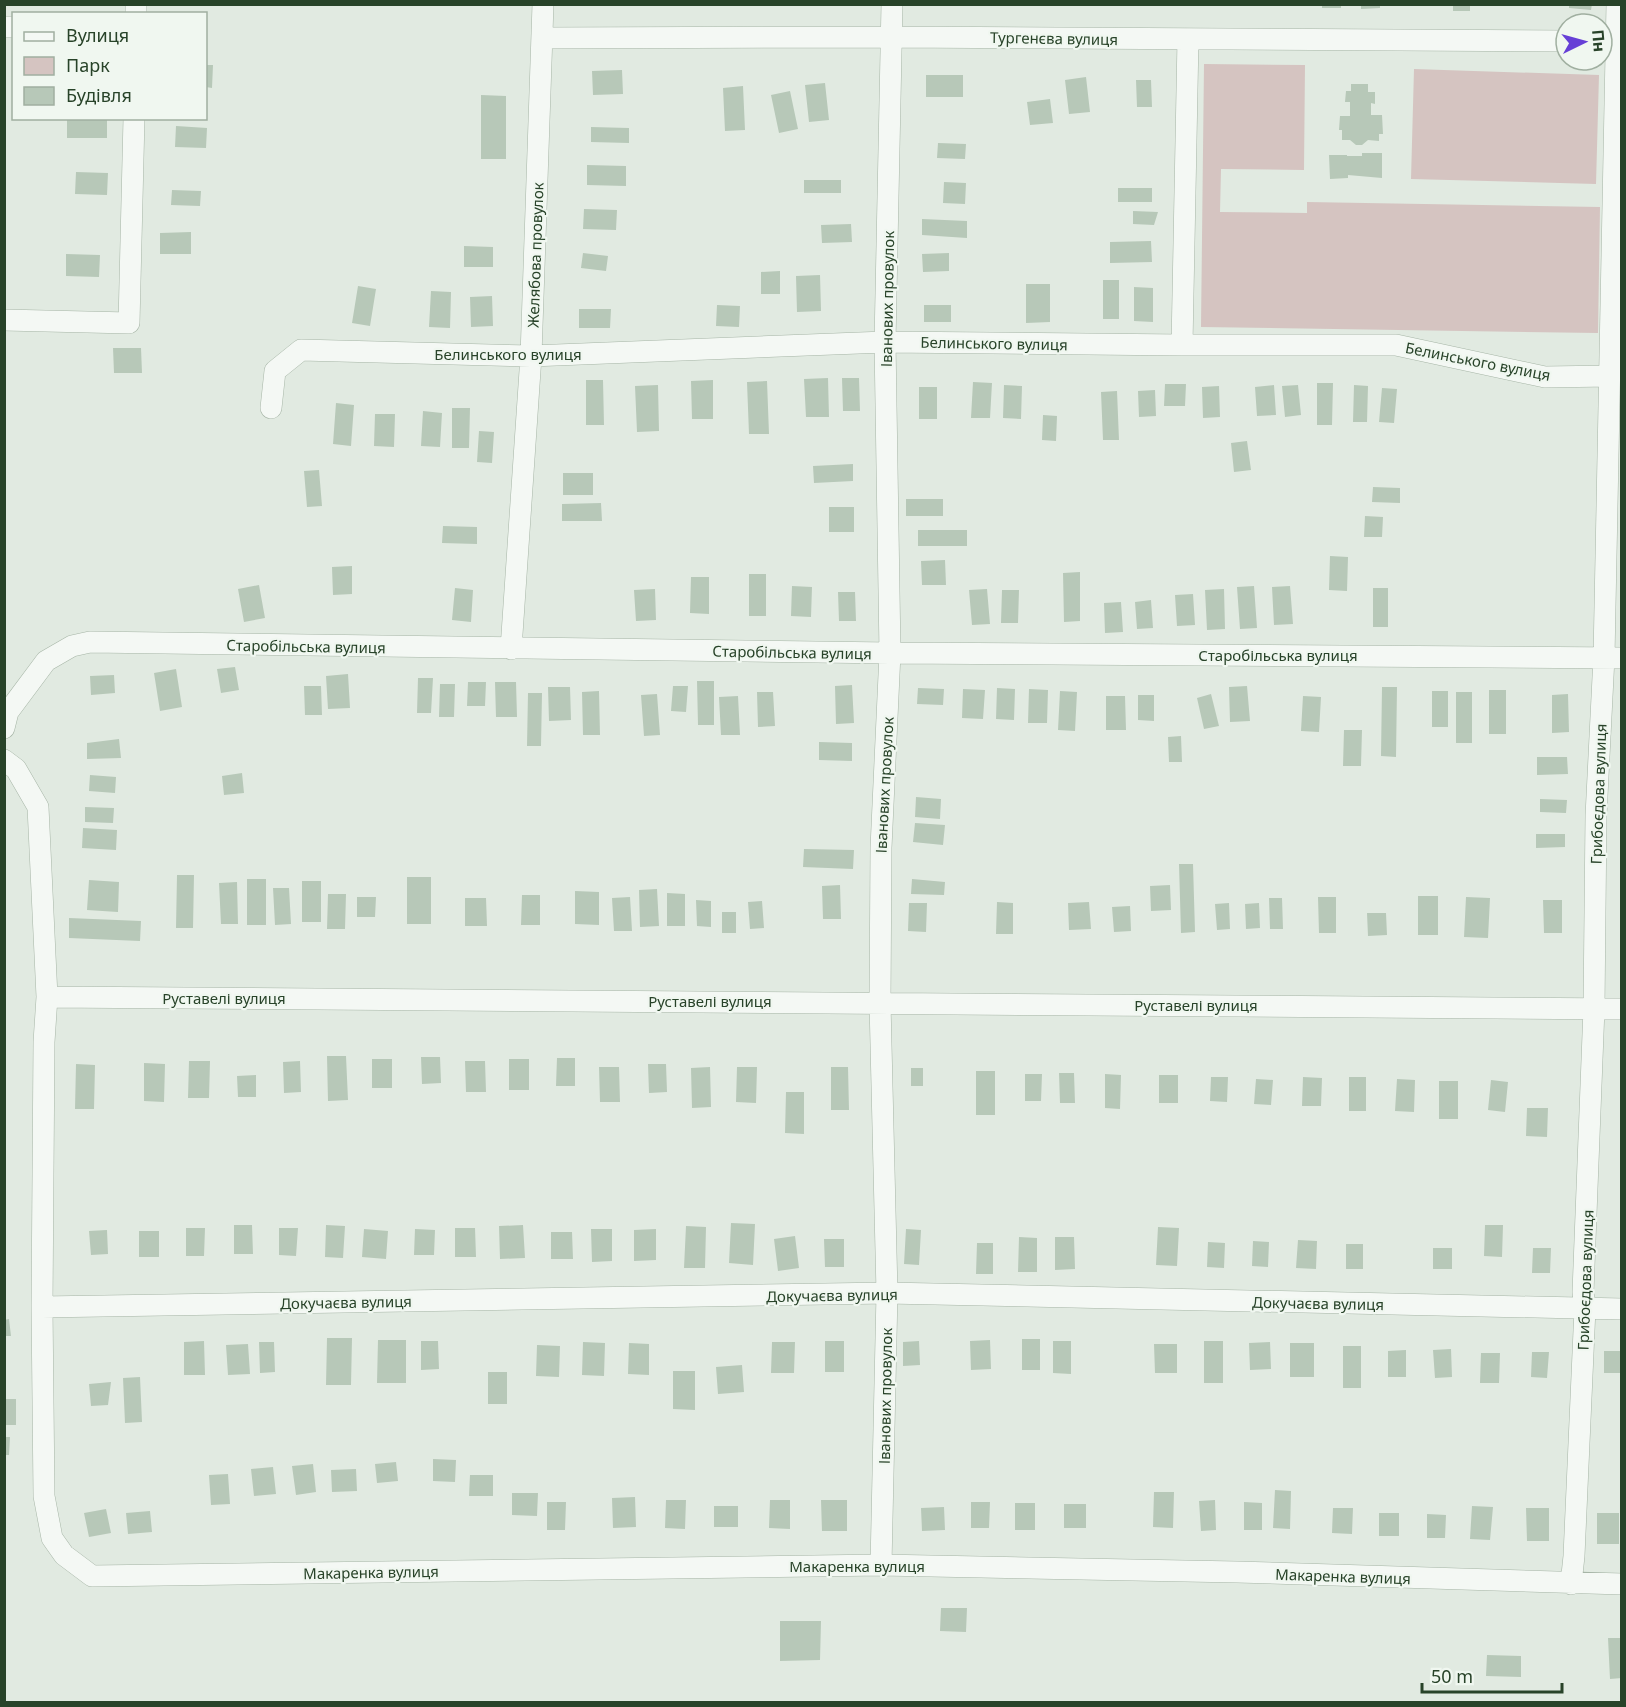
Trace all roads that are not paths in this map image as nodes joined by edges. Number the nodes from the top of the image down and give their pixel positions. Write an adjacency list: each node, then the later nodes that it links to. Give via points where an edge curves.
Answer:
1 (543, 4): 6 (street, Желябова провулок)
2 (892, 4): 5 (street, Іванових провулок)
3 (1617, 4): 4 (street, Грибоєдова вулиця)
4 (1614, 32)
5 (892, 37): 6 (street, Тургенєва вулиця); 7 (street, Тургенєва вулиця); 12 (street, Іванових провулок)
6 (542, 38): 15 (street, Желябова провулок)
7 (1188, 39): 8 (street, Тургенєва вулиця); 13 (street)
8 (1554, 41)
9 (1613, 72): 14 (street, Грибоєдова вулиця)
10 (134, 120): 11 (street, via 129,323)
11 (4, 321)
12 (885, 342): 13 (street, Белинського вулиця); 15 (street, Белинського вулиця); 19 (street, Іванових провулок)
13 (1182, 345): 16 (street, Белинського вулиця, via 1396,345 1545,377)
14 (1616, 348): 16 (street, Грибоєдова вулиця)
15 (531, 356): 17 (street, Белинського вулиця, via 301,350 275,371); 18 (street, Желябова провулок)
16 (1610, 376): 20 (street, Грибоєдова вулиця)
17 (271, 408)
18 (511, 649): 19 (street, Старобільська вулиця); 21 (street, Старобільська вулиця, via 90,642 72,646 46,661)
19 (890, 653): 20 (street, Старобільська вулиця); 24 (street, Іванових провулок, via 881,848)
20 (1613, 658): 25 (street, Грибоєдова вулиця, via 1596,816)
21 (6, 717)
22 (4, 760): 23 (street, via 16,769 38,807)
23 (47, 997): 24 (street, Руставелі вулиця); 28 (street)
24 (880, 1003): 25 (street, Руставелі вулиця); 27 (street, Іванових провулок)
25 (1594, 1008): 26 (street, Руставелі вулиця); 29 (street, Грибоєдова вулиця)
26 (1622, 1009)
27 (887, 1293): 28 (street, Докучаєва вулиця); 29 (street, Докучаєва вулиця); 31 (street, Іванових провулок)
28 (42, 1307): 31 (street, Макаренка вулиця, via 44,1496 52,1538 64,1555 92,1576)
29 (1585, 1308): 30 (street, Докучаєва вулиця); 32 (street, Грибоєдова вулиця)
30 (1622, 1309)
31 (881, 1565): 32 (street, Макаренка вулиця)
32 (1571, 1584): 33 (street, Макаренка вулиця)
33 (1622, 1584)

